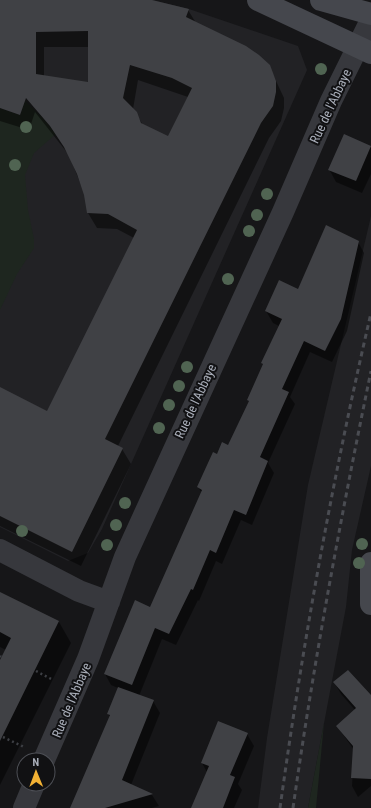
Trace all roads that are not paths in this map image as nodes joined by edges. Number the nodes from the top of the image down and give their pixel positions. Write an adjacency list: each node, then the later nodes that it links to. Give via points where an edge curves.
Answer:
1 (258, 0): 5 (main road)
2 (321, 0): 3 (main road)
3 (371, 14)
4 (371, 20): 5 (street, Rue de l'Abbaye)
5 (364, 50): 8 (street, Rue de l'Abbaye, via 331,101 124,557)
6 (0, 550): 8 (street, via 79,591)
7 (371, 563): 9 (main road)
8 (109, 602): 10 (street, Rue de l'Abbaye, via 88,659)
9 (371, 604)
10 (47, 752)
11 (31, 792): 12 (street)
12 (24, 808)

